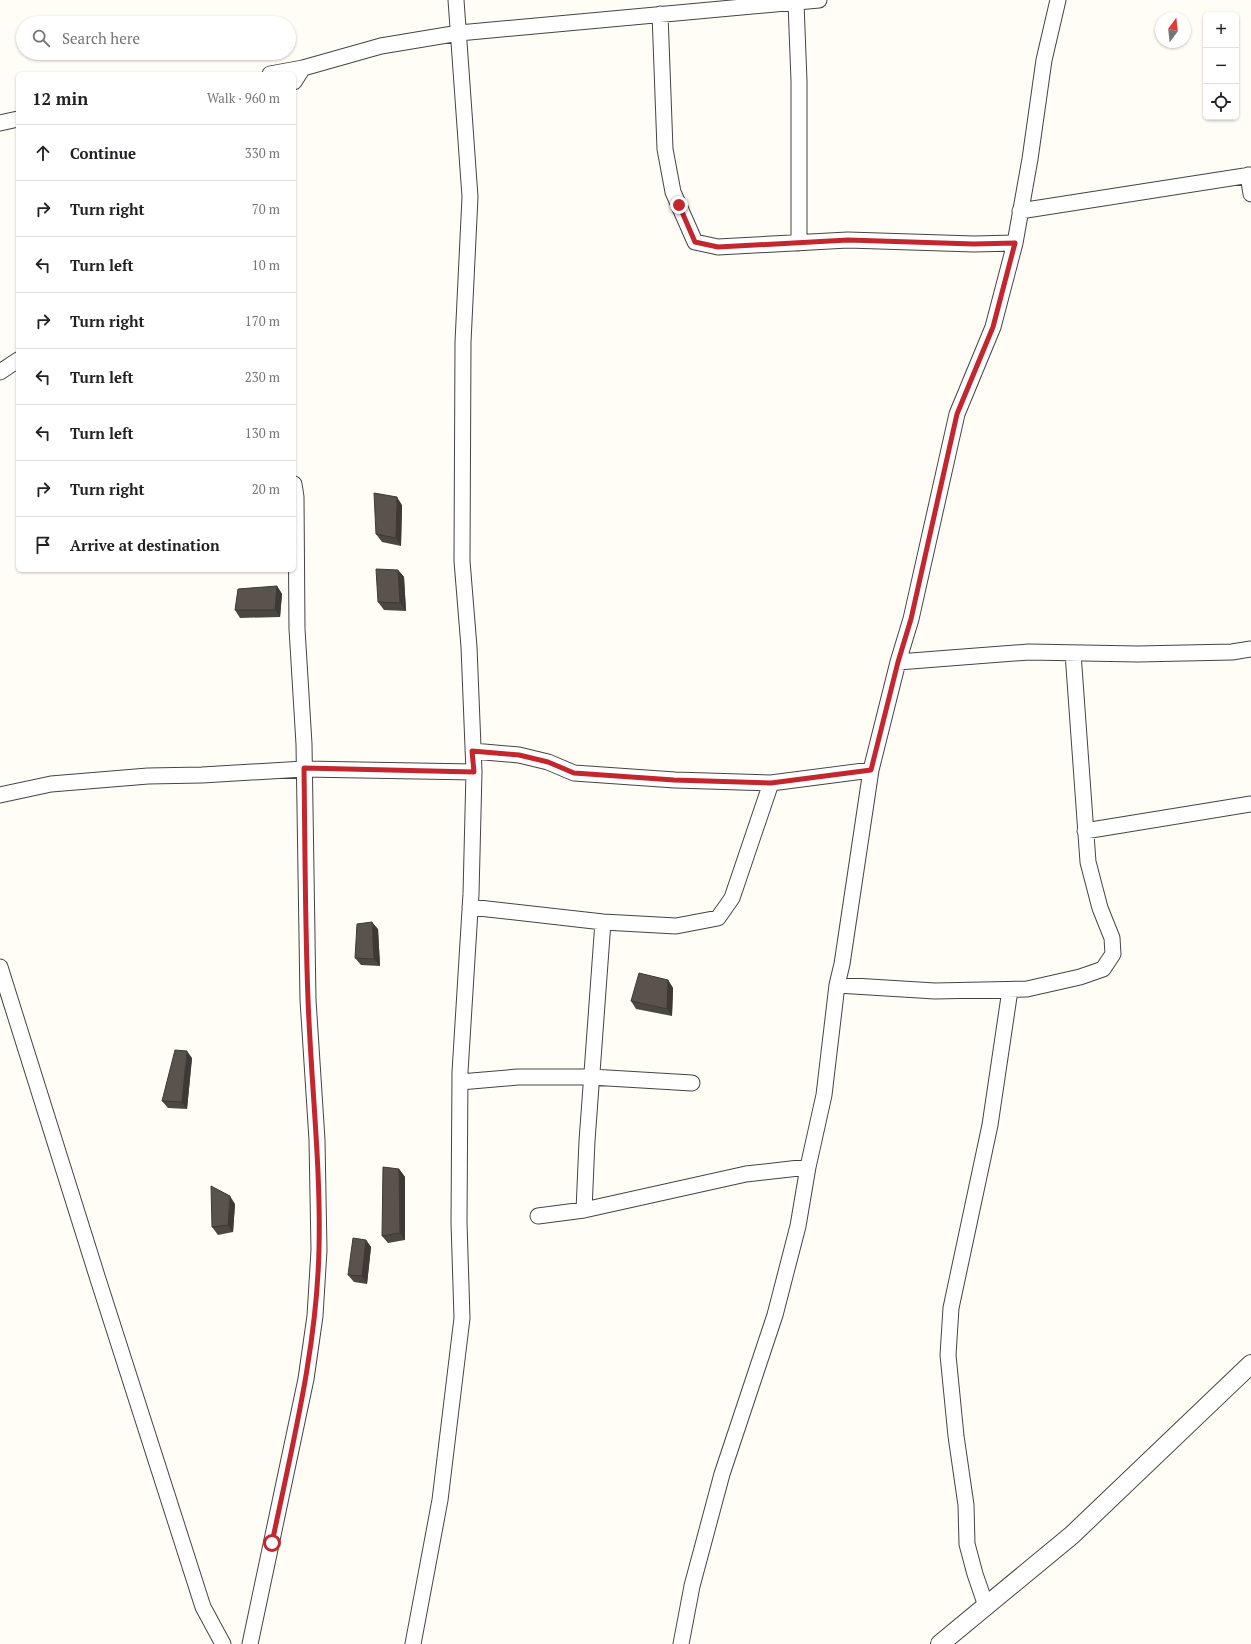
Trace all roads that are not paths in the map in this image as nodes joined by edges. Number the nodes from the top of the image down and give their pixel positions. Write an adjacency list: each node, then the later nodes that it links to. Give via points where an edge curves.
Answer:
1 (456, 0): 6 (street)
2 (819, 0): 4 (street)
3 (1058, 0): 14 (street, via 1044,60)
4 (796, 3): 5 (street); 15 (street, via 799,81)
5 (660, 14): 6 (street); 15 (street, via 665,149 673,192 695,242 718,247)
6 (459, 32): 7 (street, via 381,46); 23 (street, via 470,198 463,342 462,561 469,647)
7 (303, 68): 8 (street); 9 (street)
8 (281, 72)
9 (296, 79)
10 (16, 119): 11 (street)
11 (0, 123)
12 (1249, 175): 13 (street); 14 (street)
13 (1251, 194)
14 (1020, 212): 16 (street)
15 (799, 243): 16 (street, via 848,240)
16 (1015, 243): 22 (street, via 993,327 957,414 911,619)
17 (16, 361): 18 (street)
18 (0, 372)
19 (296, 497): 24 (street, via 297,629)
20 (1251, 649): 21 (street, via 1138,654)
21 (1073, 653): 22 (street, via 1029,652); 30 (street)
22 (898, 662): 25 (street)
23 (472, 751): 26 (street); 27 (street, via 519,755 548,762 574,773)
24 (304, 768): 26 (street); 28 (street, via 51,784); 45 (street, via 308,1000 317,1140 320,1250 315,1316 306,1379)
25 (871, 770): 27 (street); 34 (street)
26 (474, 772): 31 (street)
27 (771, 783): 32 (street, via 732,898 718,918 676,926)
28 (0, 795)
29 (1251, 804): 30 (street)
30 (1085, 831): 35 (street, via 1088,862 1100,908 1112,938 1113,954 1103,969 1027,989)
31 (470, 907): 32 (street); 37 (street)
32 (603, 922): 36 (street)
33 (0, 967): 44 (street, via 203,1607)
34 (837, 985): 35 (street, via 935,991); 39 (street, via 824,1095)
35 (1010, 990): 43 (street, via 990,1125 951,1308 948,1355 966,1505 967,1544)
36 (591, 1077): 37 (street, via 518,1077); 38 (street); 40 (street)
37 (460, 1082): 46 (street, via 459,1222 462,1318 440,1500)
38 (692, 1083)
39 (808, 1167): 40 (street, via 746,1174); 47 (street, via 798,1226 775,1314 722,1474 692,1586)
40 (584, 1210): 41 (street)
41 (538, 1216)
42 (1251, 1364): 43 (street, via 1072,1535)
43 (986, 1606): 48 (street)
44 (223, 1644)
45 (250, 1644)
46 (413, 1644)
47 (681, 1644)
48 (940, 1644)

